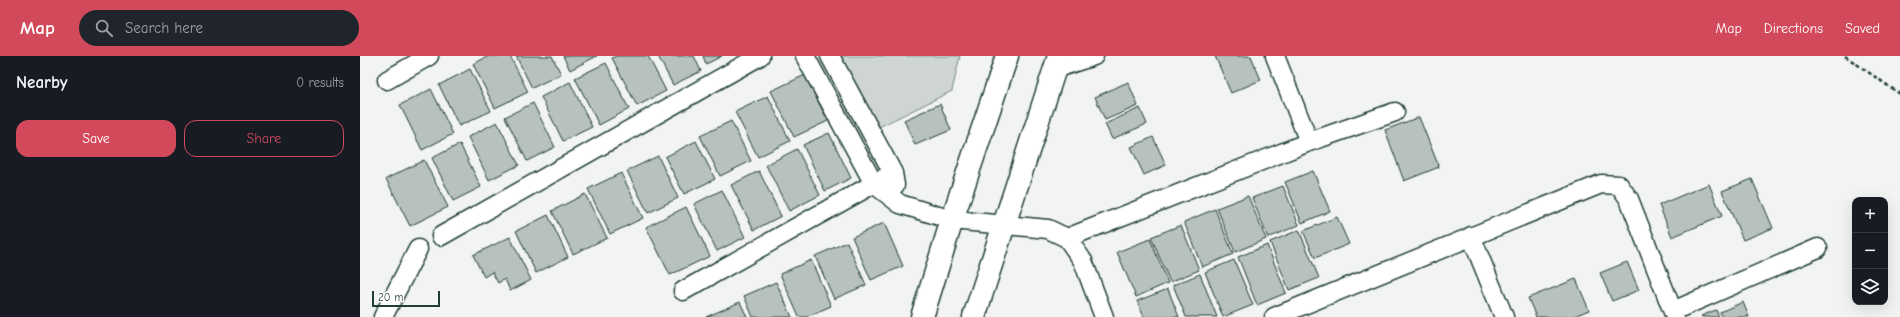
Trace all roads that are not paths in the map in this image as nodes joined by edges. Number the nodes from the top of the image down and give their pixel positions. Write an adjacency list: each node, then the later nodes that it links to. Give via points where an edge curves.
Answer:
1 (429, 56): 9 (street)
2 (760, 56): 17 (street)
3 (805, 56): 13 (street)
4 (830, 56): 12 (street)
5 (1007, 56): 15 (street)
6 (1094, 56): 8 (street)
7 (1275, 56): 11 (street)
8 (1057, 63): 16 (street)
9 (387, 80)
10 (1396, 112): 11 (street)
11 (1308, 142): 19 (street)
12 (893, 173): 13 (street); 14 (street)
13 (874, 184): 14 (street); 22 (street)
14 (900, 204): 15 (street)
15 (952, 220): 16 (street); 25 (street)
16 (1003, 226): 19 (street, via 1048,229); 26 (street)
17 (441, 236)
18 (1471, 236): 23 (street, via 1601,184 1619,185 1629,198); 28 (street); 29 (street)
19 (1067, 238): 27 (street, via 1082,261)
20 (1818, 248): 23 (street)
21 (418, 250): 24 (street)
22 (683, 291)
23 (1674, 314)
24 (383, 317)
25 (922, 317)
26 (974, 317)
27 (1104, 317)
28 (1274, 317)
29 (1504, 317)

